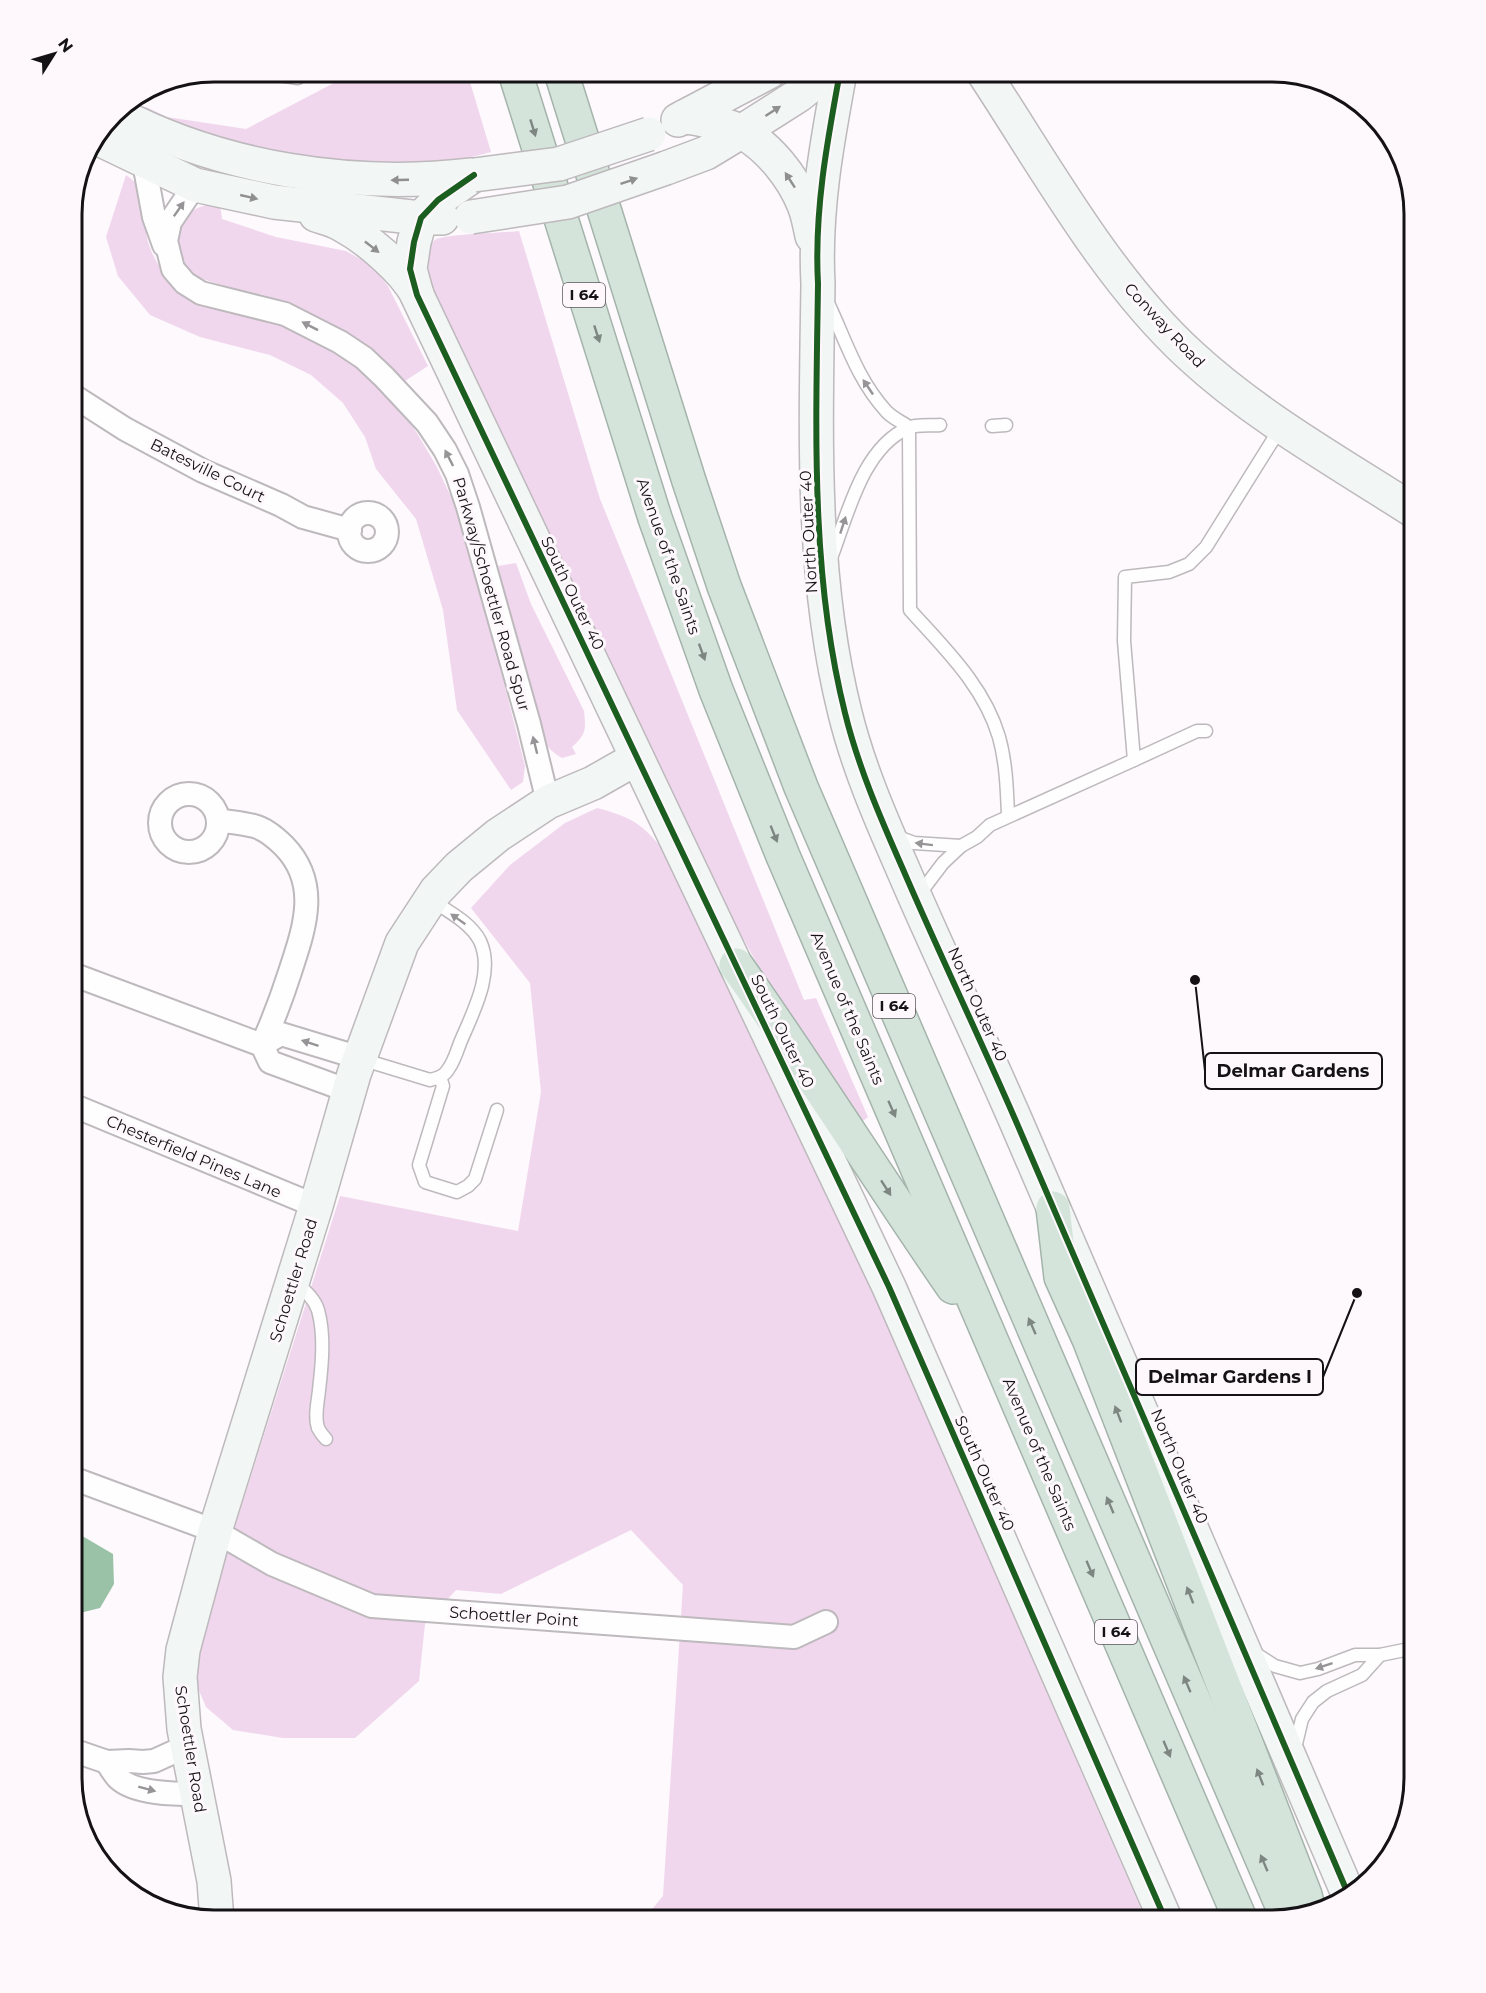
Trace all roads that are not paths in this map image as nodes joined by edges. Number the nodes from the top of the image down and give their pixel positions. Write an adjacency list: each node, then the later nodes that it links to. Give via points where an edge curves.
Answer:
1 (518, 82): 50 (highway, Avenue of the Saints / I 64, one-way to 50, via 655,518 716,690 783,856)
2 (564, 82): 68 (highway, I 64, one-way to 2, via 801,787 688,481)
3 (749, 83): 7 (street)
4 (815, 83): 10 (street, one-way to 4)
5 (838, 83): 18 (street, North Outer 40, via 824,158)
6 (990, 83): 24 (street, Conway Road, via 1098,249 1151,315 1233,393)
7 (684, 117): 10 (street); 13 (street, bridge, via 649,134 559,164)
8 (124, 118): 12 (street, Parkway/Schoettler Road Spur, via 140,138)
9 (125, 118): 13 (street, one-way to 9, via 393,180 274,169 151,132)
10 (741, 132): 16 (street, one-way to 10, bridge, via 471,217 568,202 706,153); 18 (street, one-way to 10, via 804,206 790,178 768,152)
11 (105, 142): 12 (street)
12 (144, 160): 14 (street); 17 (street, Parkway/Schoettler Road Spur, via 154,217)
13 (464, 179): 16 (street)
14 (195, 185): 15 (street, one-way to 15); 17 (street, one-way to 14, via 170,222)
15 (283, 203): 16 (street); 19 (street, one-way to 19, via 342,224 377,250 410,282)
16 (421, 218): 19 (street, South Outer 40, via 410,269)
17 (168, 255): 32 (street, Parkway/Schoettler Road Spur, one-way to 17, via 530,724 468,507 457,474 427,423 364,358 348,347 285,314 201,293 185,283)
18 (817, 269): 25 (lane, one-way to 18, via 887,413 853,363); 28 (street, North Outer 40)
19 (417, 295): 30 (street, South Outer 40)
20 (83, 402): 27 (street, Batesville Court, via 203,471 303,517)
21 (940, 425): 25 (lane)
22 (1006, 425): 23 (lane)
23 (992, 426)
24 (1282, 426): 26 (street, Conway Road); 31 (lane, via 1206,547 1190,564 1169,572 1125,577 1124,641)
25 (909, 427): 28 (lane, one-way to 25, via 861,477 893,438); 33 (lane, via 910,610 969,676 988,707 999,738)
26 (1403, 504)
27 (350, 531)
28 (822, 580): 35 (street, North Outer 40, via 845,714)
29 (1206, 731): 31 (lane, via 1197,731)
30 (637, 758): 32 (street, Schoettler Road); 39 (street, South Outer 40)
31 (1134, 760): 33 (lane)
32 (548, 802): 37 (street, Schoettler Road, via 459,867)
33 (1008, 815): 36 (lane)
34 (218, 820): 41 (street, via 255,826 274,836 297,864 304,882 304,928)
35 (888, 834): 36 (lane, one-way to 35, via 914,843); 38 (street, North Outer 40)
36 (961, 846): 38 (lane)
37 (430, 899): 42 (street, Schoettler Road, via 402,943); 43 (lane, one-way to 37, via 449,1069 475,1007 484,976 484,959 474,930)
38 (916, 899): 48 (street, North Outer 40)
39 (736, 965): 50 (highway, one-way to 50); 66 (street, South Outer 40, via 889,1287)
40 (83, 978): 41 (street)
41 (262, 1045): 42 (street, one-way to 41, via 281,1034); 44 (street, via 270,1062)
42 (360, 1058): 43 (lane, via 430,1080); 44 (street, Schoettler Road)
43 (441, 1077): 46 (lane, via 443,1086 419,1165 425,1182 457,1192 468,1186 475,1179)
44 (349, 1091): 47 (street, Schoettler Road)
45 (82, 1109): 47 (street, Chesterfield Pines Lane)
46 (497, 1110)
47 (316, 1206): 49 (street, Schoettler Road)
48 (1053, 1208): 55 (street, North Outer 40); 64 (highway, one-way to 48, via 1175,1558 1061,1277)
49 (292, 1281): 51 (lane, via 305,1290 317,1309 322,1364 317,1426); 53 (street, Schoettler Road)
50 (992, 1342): 67 (highway, Avenue of the Saints / I 64, one-way to 67)
51 (326, 1438)
52 (82, 1482): 53 (street, Schoettler Point)
53 (215, 1531): 54 (street, Schoettler Point, via 272,1564 372,1606 794,1637); 58 (street, Schoettler Road, via 183,1650 180,1677)
54 (826, 1622)
55 (1241, 1644): 57 (lane, one-way to 55, via 1355,1655 1300,1672 1275,1666); 61 (street, North Outer 40)
56 (1403, 1650): 57 (lane)
57 (1380, 1655): 61 (lane, via 1362,1675 1313,1702 1302,1719)
58 (187, 1746): 60 (street, via 154,1761); 62 (street, Schoettler Road)
59 (82, 1753): 60 (street)
60 (107, 1762): 62 (street, one-way to 62, via 119,1779 133,1785 157,1792)
61 (1292, 1762): 63 (street, North Outer 40)
62 (197, 1794): 65 (street, Schoettler Road)
63 (1345, 1888)
64 (1307, 1905)
65 (216, 1910)
66 (1161, 1910)
67 (1236, 1910)
68 (1284, 1910)

